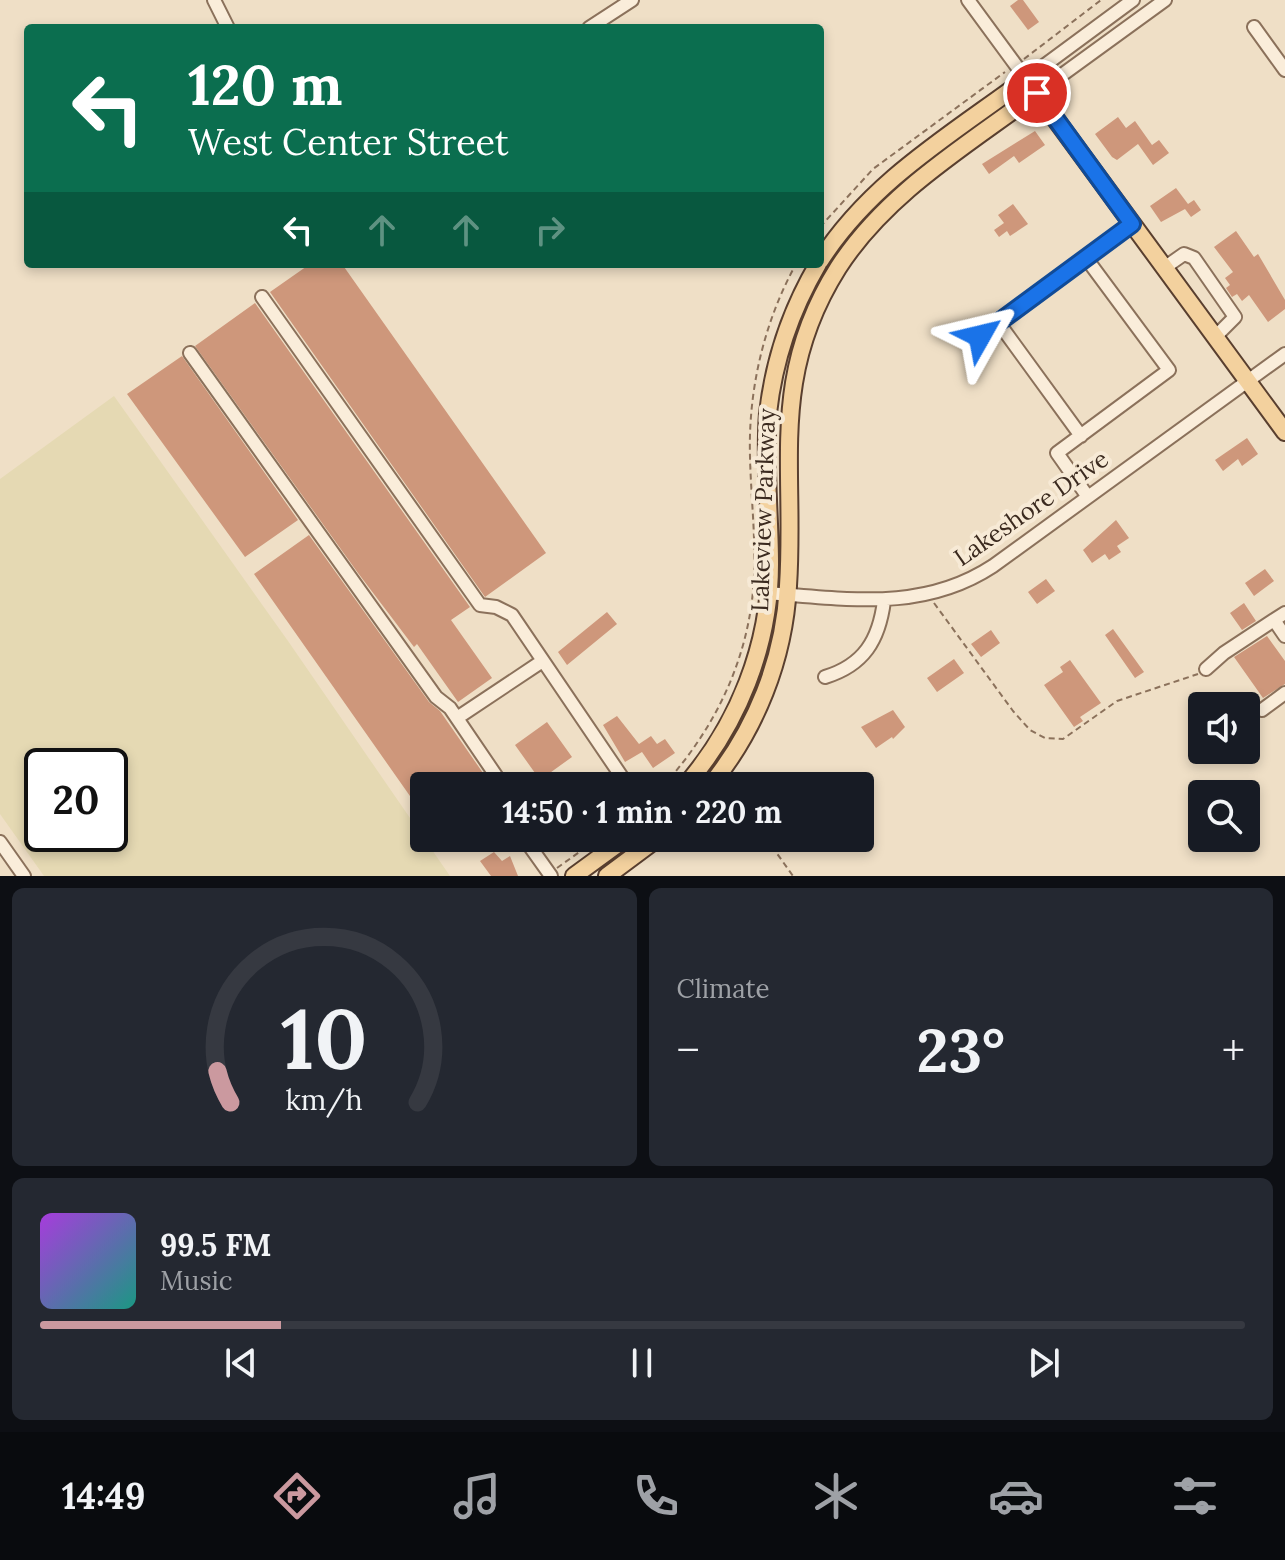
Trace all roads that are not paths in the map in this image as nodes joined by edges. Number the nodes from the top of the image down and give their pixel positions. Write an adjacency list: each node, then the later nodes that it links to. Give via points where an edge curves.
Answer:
1 (214, 0): 6 (street)
2 (632, 0): 7 (street)
3 (968, 0): 10 (street)
4 (1133, 0): 10 (street, Lakeview Parkway)
5 (1165, 0): 11 (street, Lakeview Parkway)
6 (226, 24)
7 (595, 24)
8 (1254, 27): 9 (street)
9 (1285, 70)
10 (1026, 79): 11 (main road); 13 (main road, Lakeview Parkway, via 892,177 851,218)
11 (1037, 93): 12 (main road); 28 (main road, Lakeview Parkway, via 886,209 848,254 819,302 799,356 788,413)
12 (1132, 224): 14 (street); 16 (main road)
13 (824, 255)
14 (1086, 258): 18 (street); 25 (street, via 1169,370)
15 (816, 268): 27 (main road, Lakeview Parkway, via 791,318 771,393)
16 (1164, 268): 20 (main road); 20 (street, via 1184,254 1204,271 1235,317)
17 (262, 297): 32 (street, via 480,605 512,615)
18 (998, 322): 19 (street); 25 (street)
19 (980, 336)
20 (1215, 337): 23 (main road)
21 (190, 353): 37 (street, via 436,697)
22 (1285, 354): 23 (street, Lakeshore Drive)
23 (1248, 381): 24 (main road); 26 (street, Lakeshore Drive)
24 (1285, 432)
25 (1081, 436): 26 (street, via 1057,453)
26 (1088, 497): 29 (street, Lakeshore Drive, via 982,573 929,595)
27 (768, 593): 28 (street, Lakeshore Drive); 40 (main road, Lakeview Parkway, via 760,642 742,696)
28 (788, 594): 29 (street, Lakeshore Drive); 41 (main road, Lakeview Parkway, via 778,651 759,706)
29 (884, 601): 34 (street, via 872,647 849,667)
30 (1280, 616): 31 (street); 33 (street)
31 (1285, 636)
32 (541, 662): 37 (street); 39 (street)
33 (1206, 669)
34 (825, 677)
35 (1285, 693): 36 (street)
36 (1262, 710)
37 (457, 718): 38 (street)
38 (494, 772)
39 (618, 772)
40 (696, 772)
41 (720, 772)
42 (0, 842): 47 (street)
43 (534, 852): 46 (street)
44 (607, 852): 48 (main road)
45 (639, 852): 49 (main road)
46 (551, 875)
47 (24, 876)
48 (574, 876)
49 (607, 876)

